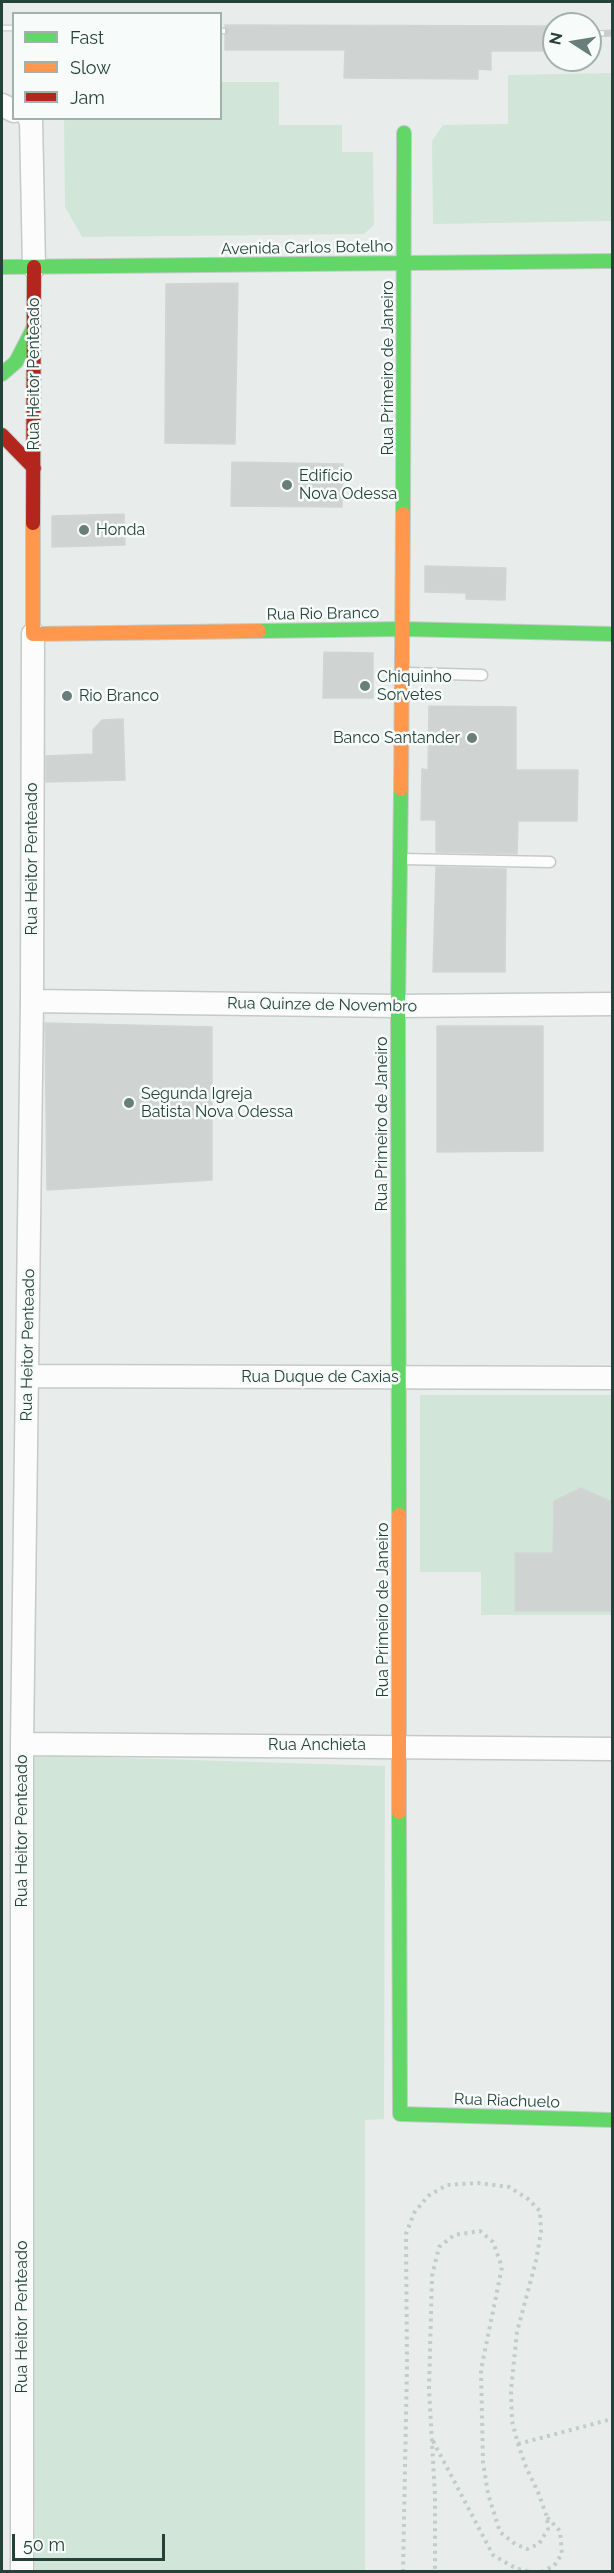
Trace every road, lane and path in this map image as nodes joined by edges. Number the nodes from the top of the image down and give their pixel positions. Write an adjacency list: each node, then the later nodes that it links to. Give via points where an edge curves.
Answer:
1 (24, 120): 6 (street, Rua Heitor Penteado)
2 (404, 133): 4 (street, Rua Primeiro de Janeiro)
3 (612, 261): 4 (street, Avenida Carlos Botelho)
4 (405, 263): 6 (street, Avenida Carlos Botelho); 12 (street, Rua Primeiro de Janeiro)
5 (2, 267): 6 (street, Avenida Carlos Botelho)
6 (34, 267): 8 (street, Rua Heitor Penteado)
7 (11, 280): 8 (street, via 25,294)
8 (34, 326): 9 (street, via 16,362); 11 (street, Rua Heitor Penteado)
9 (2, 374)
10 (2, 435): 11 (street)
11 (34, 468): 13 (street, Rua Heitor Penteado)
12 (403, 629): 13 (street, Rua Rio Branco); 14 (street, Rua Rio Branco); 15 (street, Rua Primeiro de Janeiro)
13 (33, 634): 19 (street, Rua Heitor Penteado)
14 (612, 634)
15 (403, 673): 16 (lane); 17 (street, Rua Primeiro de Janeiro)
16 (482, 675)
17 (400, 859): 18 (lane); 21 (street, Rua Primeiro de Janeiro)
18 (550, 862)
19 (32, 1001): 21 (street, Rua Quinze de Novembro); 22 (street, Rua Heitor Penteado)
20 (612, 1004): 21 (street, Rua Quinze de Novembro)
21 (398, 1006): 23 (street, Rua Primeiro de Janeiro)
22 (28, 1376): 23 (street, Rua Duque de Caxias); 25 (street, Rua Heitor Penteado)
23 (398, 1377): 24 (street, Rua Duque de Caxias); 26 (street, Rua Primeiro de Janeiro)
24 (612, 1378)
25 (22, 1744): 26 (street, Rua Anchieta); 34 (street, Rua Heitor Penteado)
26 (400, 1746): 27 (street, Rua Anchieta); 28 (street, Rua Primeiro de Janeiro)
27 (612, 1749)
28 (400, 2114): 29 (street, Rua Riachuelo)
29 (612, 2120)
30 (612, 2419): 32 (path)
31 (431, 2438): 33 (path, via 432,2276 439,2247 454,2235 480,2231 493,2242 502,2267 481,2370 483,2462 488,2494 500,2532 527,2549 538,2544 548,2529); 36 (path); 37 (path, via 493,2555 515,2568)
32 (518, 2444): 33 (path); 35 (path, via 512,2421 512,2362 536,2261 540,2211 509,2187 479,2182 447,2185 428,2196 414,2213 406,2234)
33 (547, 2517): 38 (path, via 560,2531 562,2554 554,2566)
34 (22, 2571)
35 (403, 2571)
36 (435, 2571)
37 (530, 2571)
38 (541, 2571)

